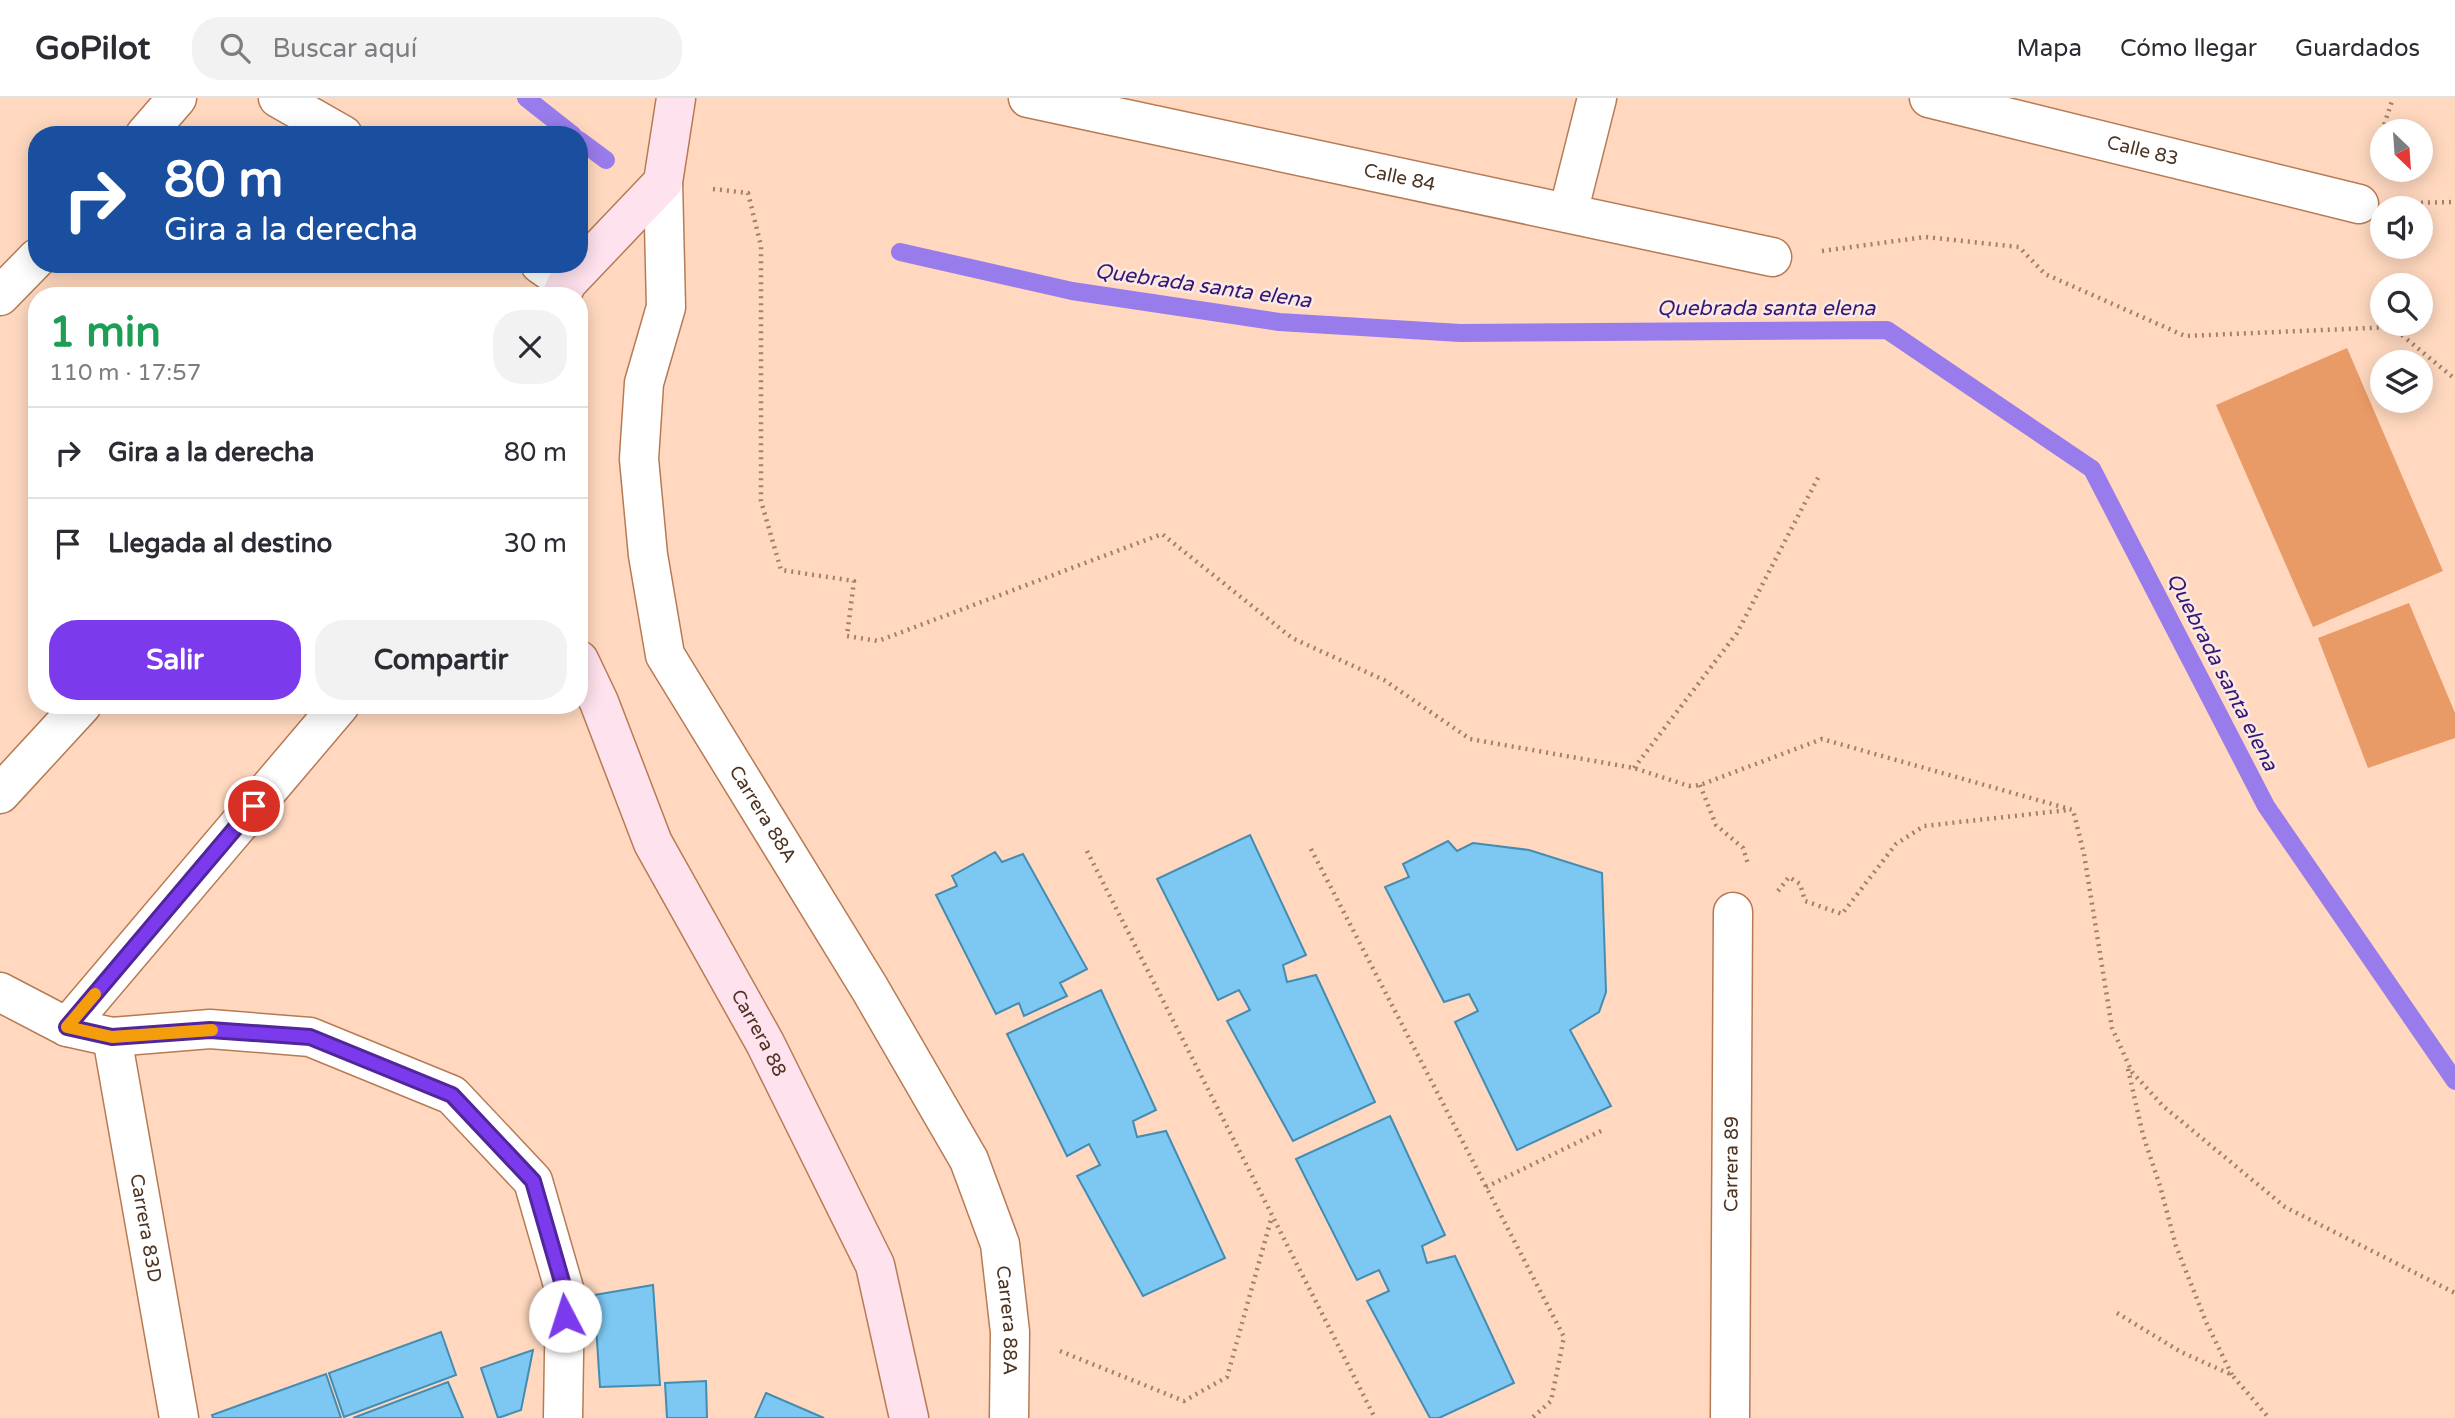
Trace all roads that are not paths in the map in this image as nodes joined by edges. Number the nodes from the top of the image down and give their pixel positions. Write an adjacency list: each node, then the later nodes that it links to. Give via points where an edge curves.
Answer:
1 (177, 98): 7 (street)
2 (278, 98): 8 (street)
3 (676, 98): 9 (street)
4 (1028, 98): 11 (street, Calle 84)
5 (1597, 98): 11 (street)
6 (1928, 98): 10 (street, Calle 83)
7 (153, 126)
8 (327, 126)
9 (663, 182): 12 (street); 29 (street, Carrera 88A, via 666,307 644,383 639,459 648,555 665,655 969,1160 1000,1244 1010,1332)
10 (2359, 204)
11 (1568, 213): 13 (street, Calle 84)
12 (588, 256)
13 (1772, 257)
14 (28, 267): 17 (street)
15 (571, 273): 16 (street)
16 (558, 286)
17 (0, 296)
18 (588, 679): 28 (street, Carrera 88, via 653,843 765,1043 876,1265)
19 (74, 714): 21 (street)
20 (332, 714): 24 (street)
21 (0, 794)
22 (1733, 912): 30 (street, Carrera 89)
23 (0, 992): 24 (street)
24 (67, 1027): 25 (street)
25 (112, 1037): 26 (street, Carrera 83D); 27 (street, via 210,1030 310,1037 452,1095 533,1181 565,1292)
26 (179, 1418)
27 (563, 1418)
28 (909, 1418)
29 (1009, 1418)
30 (1730, 1418)

